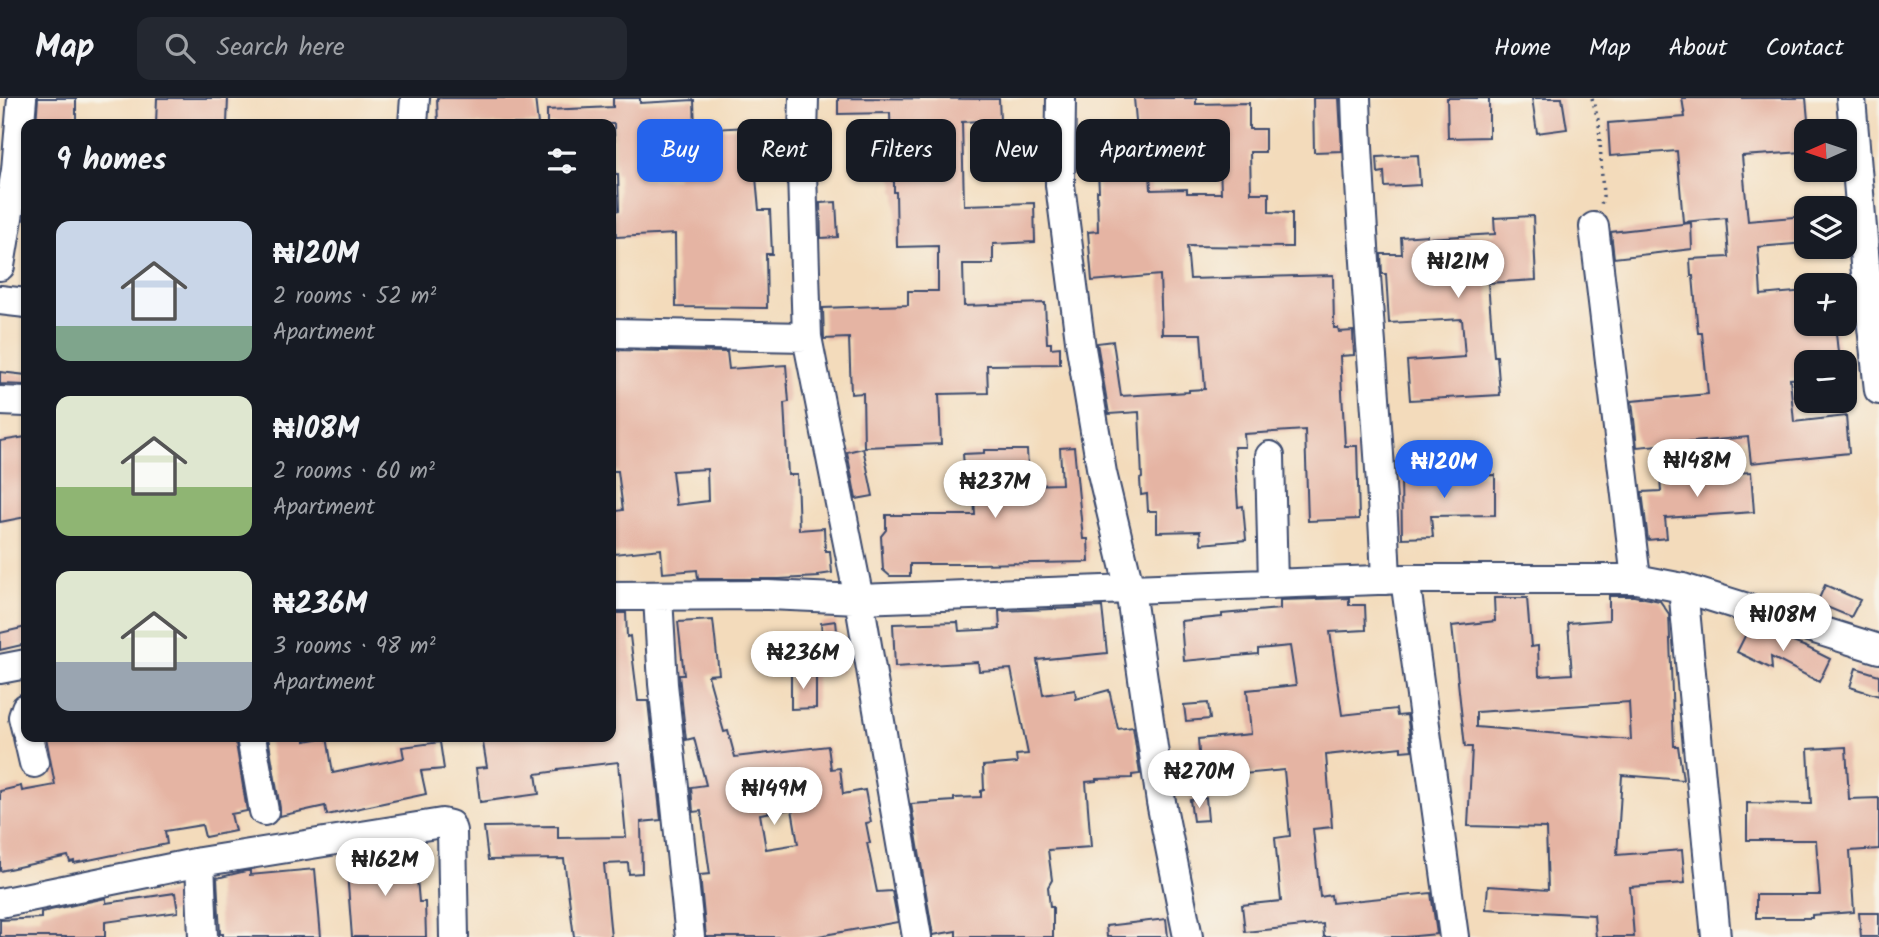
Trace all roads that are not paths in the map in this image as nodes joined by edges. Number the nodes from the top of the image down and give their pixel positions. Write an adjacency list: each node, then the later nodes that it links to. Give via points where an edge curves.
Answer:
1 (22, 98): 9 (street)
2 (415, 98): 7 (street)
3 (804, 98): 13 (street)
4 (1061, 98): 22 (street, via 1060,185 1081,348 1101,472)
5 (1356, 98): 19 (street, via 1358,182 1383,502)
6 (1851, 98): 14 (street)
7 (413, 119)
8 (1594, 227): 18 (street)
9 (0, 266)
10 (0, 300): 11 (street)
11 (21, 302)
12 (616, 333): 13 (street)
13 (807, 337): 25 (street)
14 (1879, 390)
15 (0, 401): 16 (street)
16 (21, 402)
17 (1270, 456): 20 (street)
18 (1636, 579): 19 (street); 21 (street)
19 (1396, 580): 20 (street); 38 (street)
20 (1273, 584): 22 (street)
21 (1683, 588): 26 (street); 39 (street)
22 (1130, 590): 25 (street); 37 (street, via 1161,802)
23 (616, 596): 24 (street)
24 (658, 597): 25 (street); 35 (street)
25 (859, 599): 36 (street)
26 (1879, 649)
27 (21, 665): 28 (street)
28 (0, 669)
29 (252, 742): 30 (street)
30 (264, 811)
31 (200, 862): 32 (street); 33 (street); 34 (street, via 450,825)
32 (0, 903)
33 (204, 937)
34 (454, 937)
35 (691, 937)
36 (918, 937)
37 (1188, 937)
38 (1454, 937)
39 (1716, 937)

